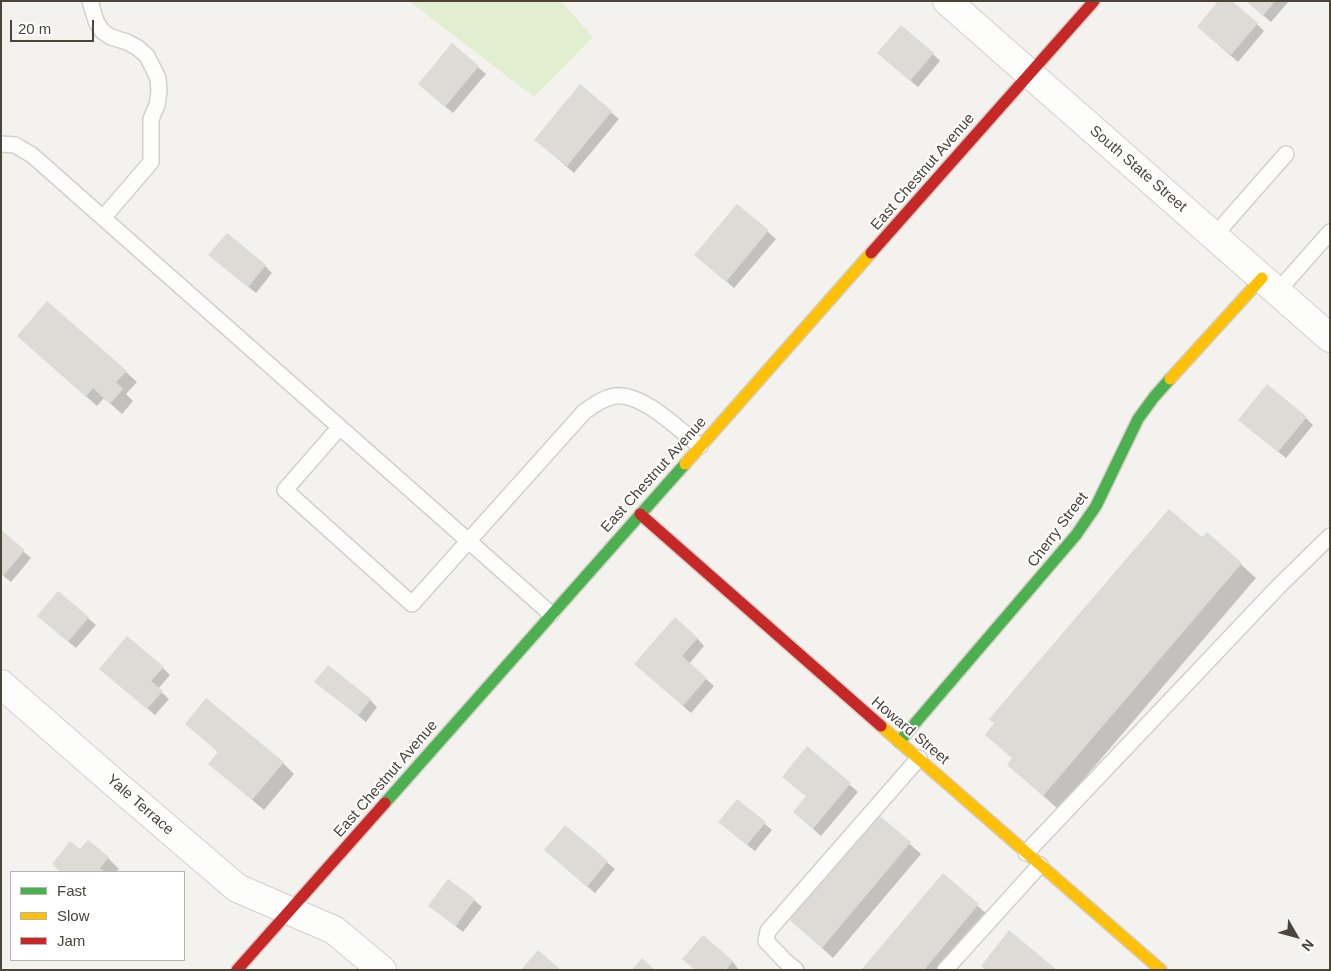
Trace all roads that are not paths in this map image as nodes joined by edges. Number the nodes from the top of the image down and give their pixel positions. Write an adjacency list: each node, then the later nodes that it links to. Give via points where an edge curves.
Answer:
1 (90, 1): 7 (lane, via 102,31 111,38 127,42 147,56 158,78 159,91 150,119 151,162)
2 (947, 1): 4 (street, South State Street)
3 (1094, 1): 4 (street, East Chestnut Avenue)
4 (1030, 74): 9 (street, South State Street); 13 (street, East Chestnut Avenue)
5 (1, 144): 7 (lane, via 15,145 32,155)
6 (1286, 154): 9 (lane)
7 (103, 218): 12 (lane)
8 (1330, 232): 10 (lane)
9 (1214, 236): 10 (street, South State Street)
10 (1270, 285): 11 (street, South State Street); 19 (street, Cherry Street, via 1154,397 1138,419 1096,506 1076,535)
11 (1330, 338)
12 (340, 428): 16 (lane); 16 (lane, via 285,490 412,604)
13 (700, 446): 14 (street, East Chestnut Avenue); 16 (lane, via 650,407 634,399 616,396 600,401 584,412)
14 (640, 514): 17 (street, East Chestnut Avenue); 19 (street, Howard Street)
15 (1330, 536): 21 (lane)
16 (469, 542): 17 (lane)
17 (551, 614): 23 (street, East Chestnut Avenue)
18 (1, 684): 23 (street, Yale Terrace, via 237,888)
19 (899, 742): 20 (street, Howard Street)
20 (919, 758): 21 (street, Howard Street); 26 (lane, via 768,931 766,941)
21 (1026, 853): 22 (street, Howard Street)
22 (1040, 865): 27 (lane); 28 (street, Howard Street)
23 (288, 911): 24 (street, East Chestnut Avenue); 25 (street, Yale Terrace, via 334,930)
24 (237, 970)
25 (382, 970)
26 (796, 970)
27 (945, 970)
28 (1161, 970)

